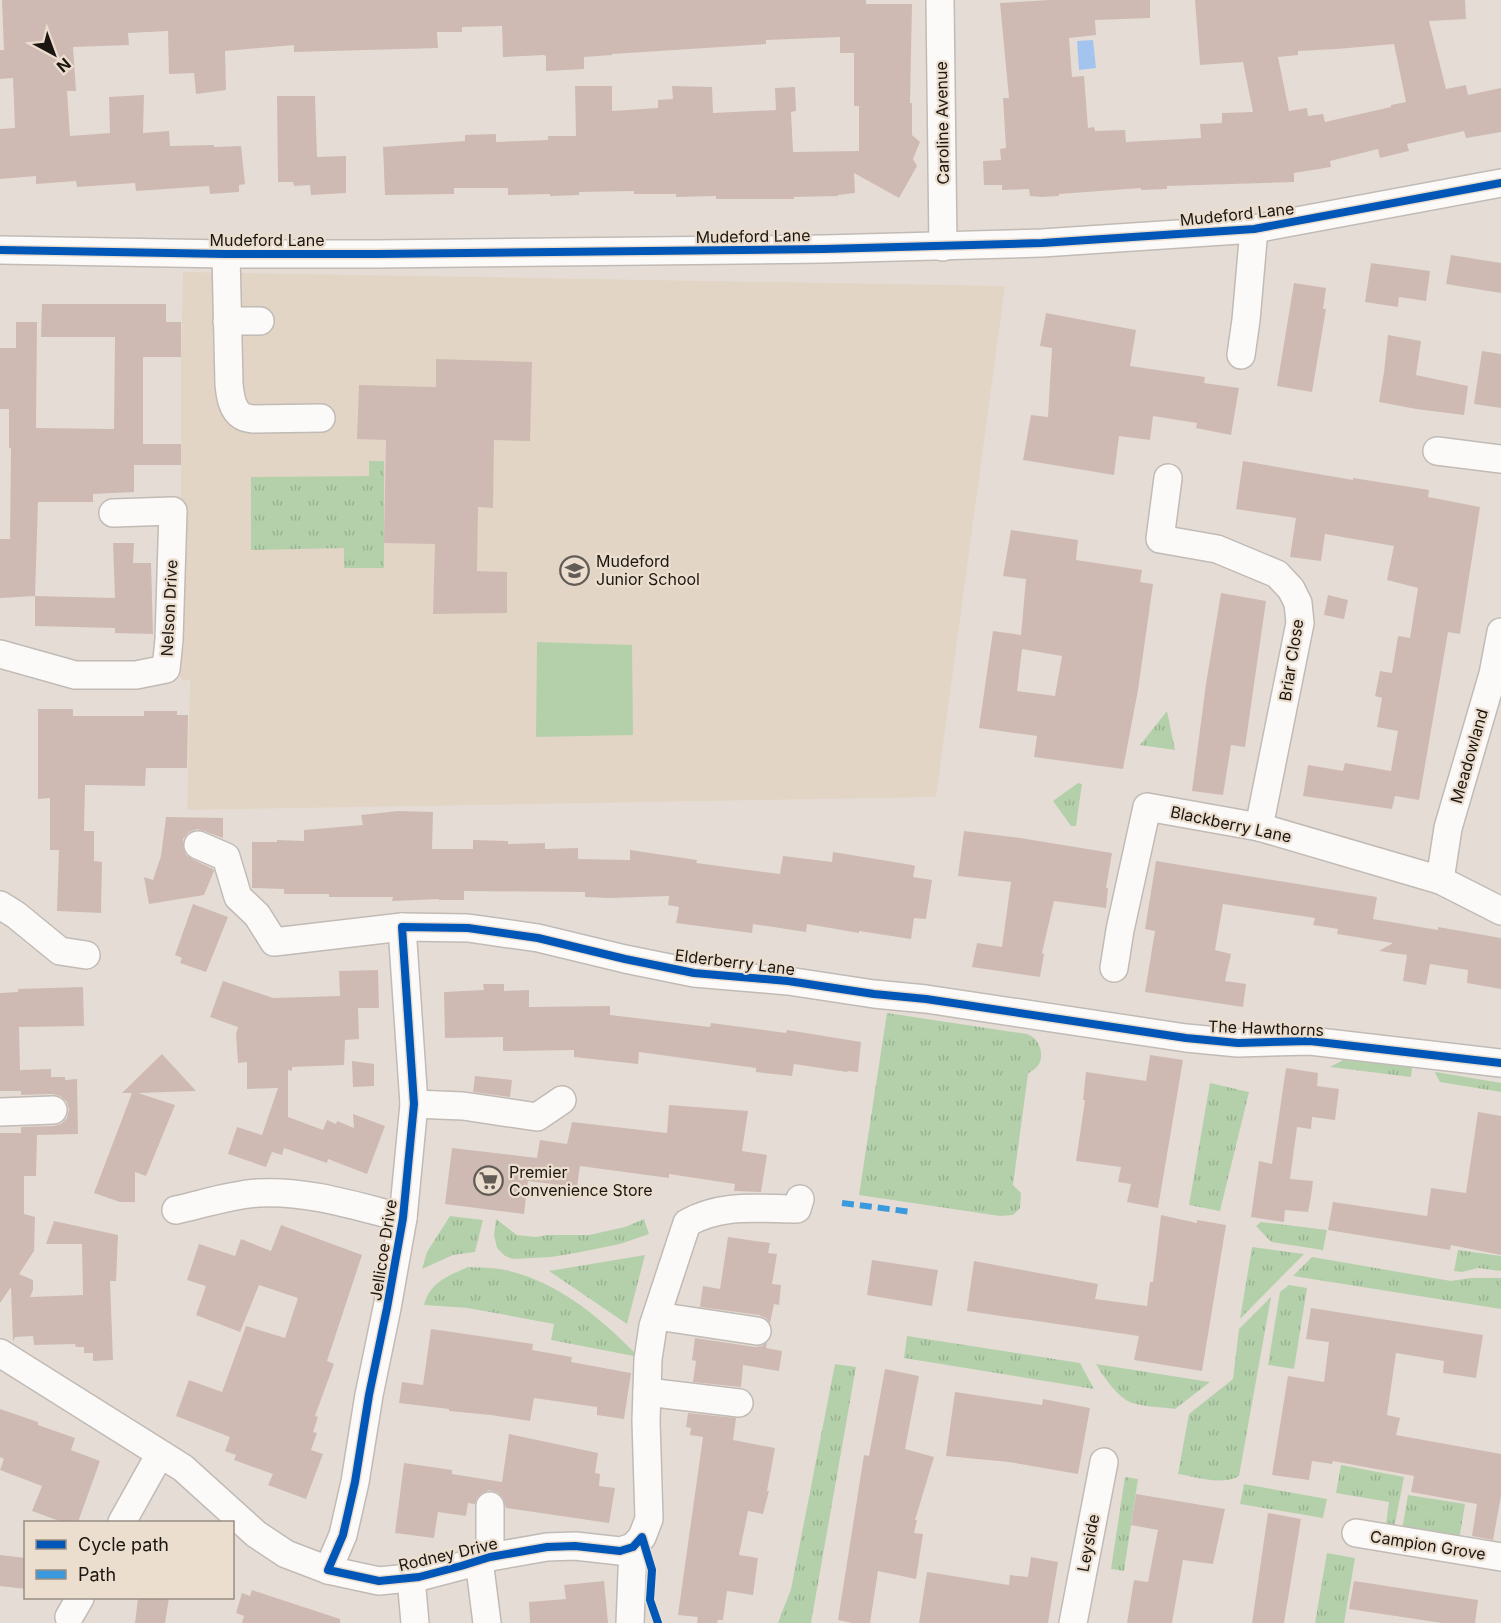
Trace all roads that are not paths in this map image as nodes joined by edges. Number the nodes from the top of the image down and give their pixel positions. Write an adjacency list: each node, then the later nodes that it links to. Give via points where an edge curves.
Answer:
1 (940, 0): 4 (street, Caroline Avenue)
2 (1501, 183): 3 (street, Mudeford Lane)
3 (1254, 230): 4 (street, Mudeford Lane); 9 (street, Mudeford Lane, via 1240,322)
4 (944, 246): 6 (street, Mudeford Lane)
5 (0, 250): 6 (street, Mudeford Lane)
6 (226, 254): 7 (street)
7 (226, 321): 8 (street); 10 (street, via 230,397 236,410 252,419)
8 (260, 321)
9 (1241, 355)
10 (321, 418)
11 (1437, 451): 12 (street)
12 (1501, 459)
13 (1168, 478): 17 (street, Briar Close, via 1160,539 1217,549 1277,574 1298,603 1300,623)
14 (113, 513): 16 (street, Nelson Drive, via 173,511 165,669 136,675 75,675)
15 (1501, 633): 19 (street, Meadowland, via 1493,674 1448,828)
16 (0, 654)
17 (1259, 827): 19 (street, Blackberry Lane); 24 (street, Blackberry Lane, via 1147,807)
18 (198, 845): 22 (street, Elderberry Lane, via 226,857 238,897 257,915 274,942)
19 (1440, 880): 21 (street, Blackberry Lane)
20 (0, 905): 23 (street, via 60,951)
21 (1501, 911)
22 (402, 927): 25 (street, Elderberry Lane, via 468,928 538,938 694,973 788,981); 28 (street, Jellicoe Drive)
23 (86, 955)
24 (1114, 968)
25 (1065, 1021): 26 (street, The Hawthorns, via 1221,1042 1310,1041)
26 (1501, 1063)
27 (562, 1100): 28 (street, via 537,1117 463,1106)
28 (414, 1104): 33 (street, Jellicoe Drive)
29 (53, 1110): 30 (street)
30 (0, 1113)
31 (800, 1199): 34 (street, via 797,1209 735,1208 687,1223)
32 (176, 1210): 33 (street, via 238,1195 298,1194)
33 (403, 1218): 47 (street, Jellicoe Drive, via 355,1482 343,1536)
34 (657, 1316): 35 (street); 37 (street, via 648,1359)
35 (757, 1331)
36 (0, 1353): 39 (street, Rodney Drive)
37 (647, 1392): 38 (street); 44 (street, via 649,1519)
38 (739, 1403)
39 (160, 1454): 42 (street); 47 (street, Rodney Drive, via 183,1468 266,1541 285,1554)
40 (1104, 1462): 52 (street, Leyside)
41 (490, 1506): 46 (street)
42 (123, 1521)
43 (1356, 1533): 45 (street, Campion Grove)
44 (633, 1547): 46 (street, Rodney Drive, via 620,1551 548,1547); 51 (street)
45 (1501, 1557)
46 (485, 1558): 48 (street, Rodney Drive); 50 (street)
47 (328, 1569): 48 (street, Rodney Drive, via 379,1581)
48 (411, 1578): 49 (street)
49 (415, 1623)
50 (487, 1623)
51 (630, 1623)
52 (1073, 1623)

